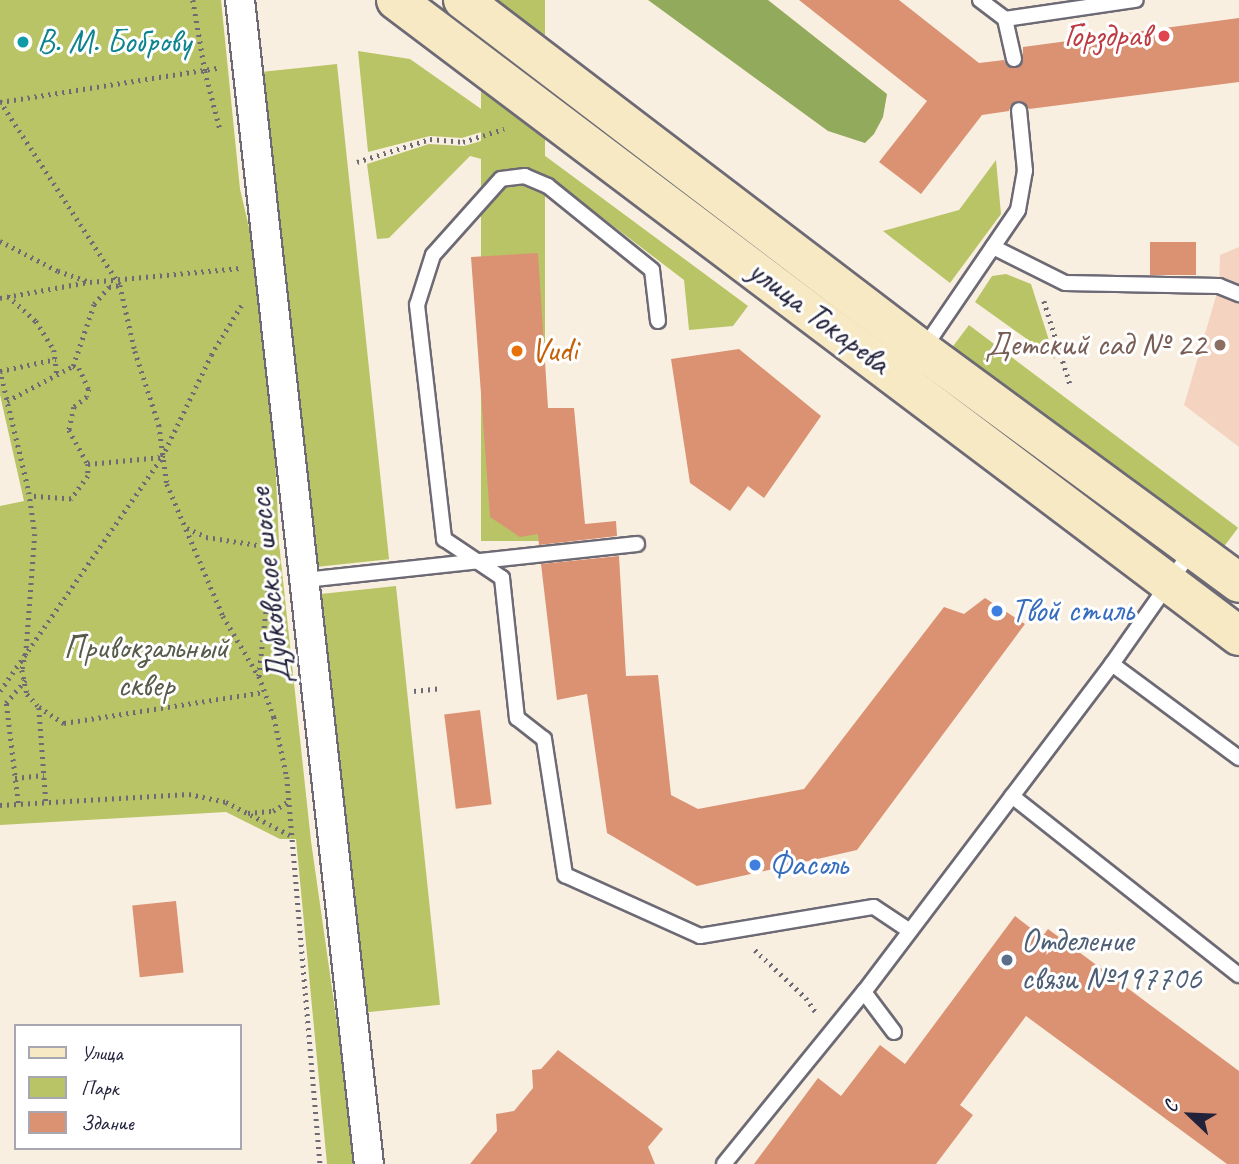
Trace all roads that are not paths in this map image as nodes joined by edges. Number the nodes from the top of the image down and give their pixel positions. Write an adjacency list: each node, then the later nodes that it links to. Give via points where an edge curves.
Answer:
1 (240, 0): 16 (street, Дубковское шоссе)
2 (396, 0): 12 (main road, улица Токарева)
3 (463, 0): 12 (main road, улица Токарева)
4 (980, 0): 6 (lane)
5 (1136, 0): 6 (lane)
6 (1004, 19): 7 (lane)
7 (1014, 59)
8 (1018, 110): 9 (lane, via 1025,171 1018,210)
9 (993, 247): 10 (lane, via 1065,283 1219,286); 12 (lane)
10 (1239, 294)
11 (658, 321): 15 (lane, via 652,270 548,186 525,176 501,179 433,255 417,304 444,539)
12 (912, 364): 14 (main road, улица Токарева); 17 (main road, улица Токарева)
13 (637, 544): 15 (lane)
14 (1193, 548): 17 (lane); 18 (main road, улица Токарева)
15 (474, 562): 16 (lane); 23 (lane, via 502,578 517,718 544,739 565,875 700,936 874,907)
16 (305, 580): 27 (street, Дубковское шоссе)
17 (1169, 583): 19 (main road, улица Токарева); 20 (lane)
18 (1239, 583)
19 (1239, 636)
20 (1112, 664): 21 (lane); 22 (lane)
21 (1239, 758)
22 (1012, 796): 23 (lane); 24 (lane)
23 (910, 930): 25 (lane)
24 (1239, 975)
25 (864, 992): 26 (lane); 28 (lane)
26 (894, 1032)
27 (369, 1164)
28 (724, 1164)

